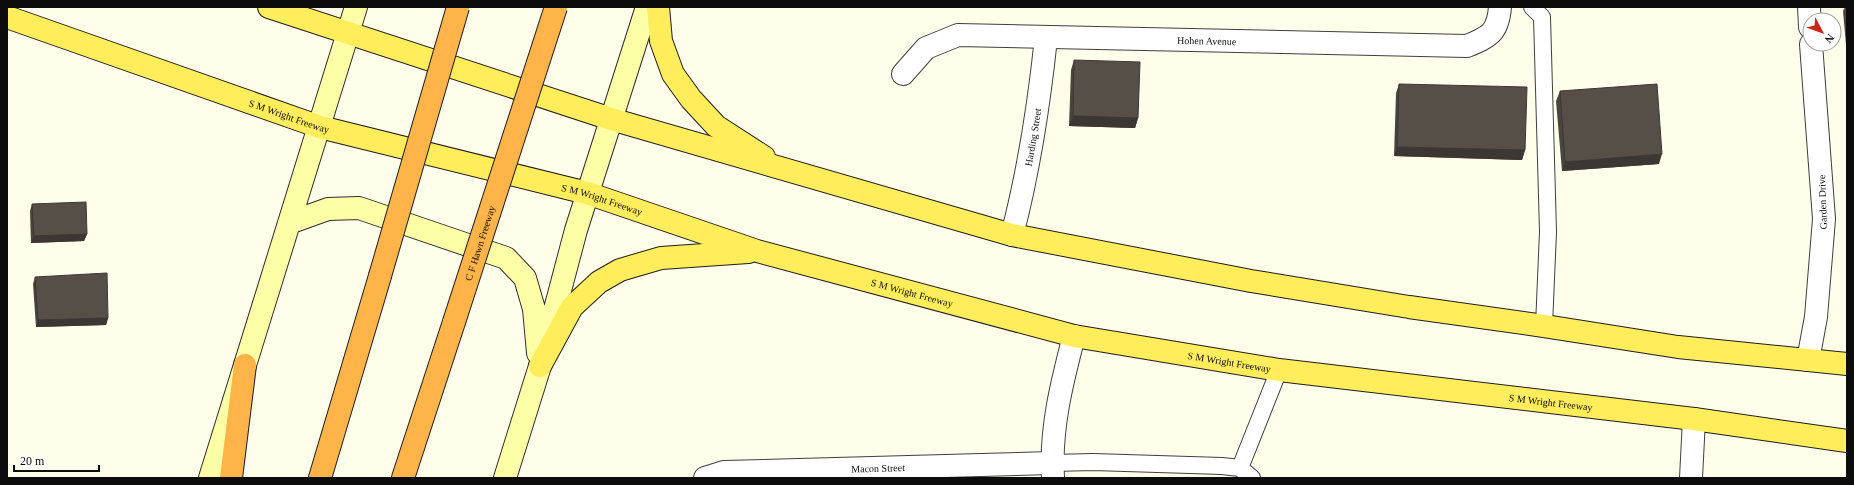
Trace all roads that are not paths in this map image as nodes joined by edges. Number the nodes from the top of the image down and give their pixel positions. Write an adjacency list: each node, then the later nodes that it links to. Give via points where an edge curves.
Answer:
1 (269, 7): 10 (main road)
2 (356, 7): 10 (main road)
3 (458, 7): 34 (highway, bridge)
4 (556, 7): 35 (highway, C F Hawn Freeway, bridge)
5 (647, 7): 14 (main road)
6 (658, 7): 16 (main road, via 661,41 673,74 691,99 716,126)
7 (1500, 7): 11 (street, Hohen Avenue, via 1499,19 1488,38 1467,46)
8 (1532, 7): 21 (lane, via 1542,18 1548,232)
9 (7, 17): 15 (main road, S M Wright Freeway)
10 (348, 32): 14 (main road); 15 (main road)
11 (1046, 38): 13 (street, Hohen Avenue, via 958,35 926,48); 19 (street, Harding Street, via 1040,96 1028,168)
12 (1812, 52): 23 (street, Garden Drive, via 1824,219 1816,318)
13 (903, 74)
14 (611, 119): 16 (main road); 17 (main road)
15 (320, 127): 17 (main road, S M Wright Freeway); 18 (main road)
16 (784, 170): 19 (main road)
17 (587, 193): 20 (main road, S M Wright Freeway); 26 (main road)
18 (289, 223): 25 (main road); 26 (main road, via 328,208 359,208 506,258 525,278 534,309)
19 (1012, 235): 21 (main road, via 1251,281)
20 (757, 251): 22 (main road, S M Wright Freeway); 26 (main road, via 661,258 620,270 599,282 572,307)
21 (1544, 326): 23 (main road, via 1678,347)
22 (1074, 336): 27 (main road, S M Wright Freeway); 31 (street, via 1059,396 1052,442)
23 (1808, 360): 24 (main road)
24 (1847, 364)
25 (245, 365): 32 (main road); 33 (highway)
26 (540, 366): 36 (main road)
27 (1279, 370): 28 (main road, S M Wright Freeway); 30 (lane)
28 (1694, 420): 29 (main road, S M Wright Freeway); 39 (street)
29 (1847, 441)
30 (1240, 468): 31 (lane, via 1093,462); 38 (lane)
31 (1053, 471): 37 (street, Macon Street, via 724,472)
32 (210, 478)
33 (231, 478)
34 (320, 478)
35 (403, 478)
36 (505, 478)
37 (704, 478)
38 (1252, 478)
39 (1691, 478)

